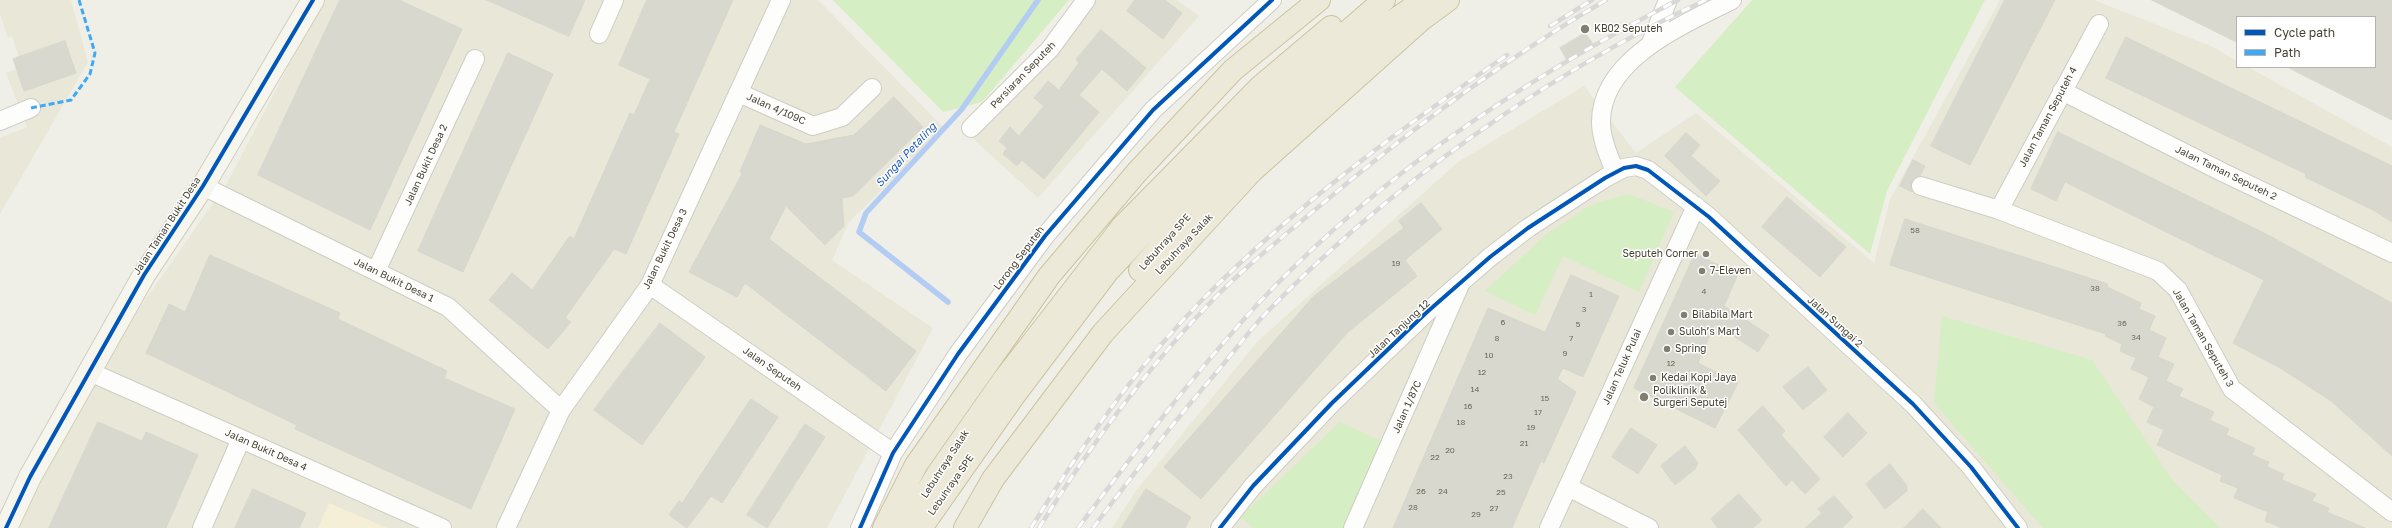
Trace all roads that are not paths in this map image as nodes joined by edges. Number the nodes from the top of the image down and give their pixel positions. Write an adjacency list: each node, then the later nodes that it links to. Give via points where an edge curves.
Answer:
1 (313, 0): 25 (street, Jalan Taman Bukit Desa)
2 (614, 0): 14 (street)
3 (781, 0): 20 (street, Jalan Bukit Desa 3)
4 (1086, 0): 23 (street, Persiaran Seputeh, via 1050,49)
5 (1272, 0): 37 (street, Lorong Seputeh, via 1153,110 1045,236 958,354)
6 (1319, 0): 17 (highway)
7 (1363, 0): 29 (highway, Lebuhraya Salak, via 1260,87)
8 (1384, 0): 49 (highway, Lebuhraya SPE, via 1340,38 1220,152 1108,271 1013,397)
9 (1423, 0): 50 (highway, Lebuhraya SPE, via 1351,53 1218,182 1125,288 1030,415)
10 (1448, 0): 51 (highway, Lebuhraya Salak, via 1422,19 1252,171 1113,321 993,479)
11 (1668, 0): 15 (street)
12 (1732, 0): 15 (street)
13 (2099, 24): 19 (street, Jalan Taman Seputeh 4)
14 (599, 34)
15 (1651, 43): 24 (street, via 1614,82 1604,102 1600,123)
16 (475, 59): 31 (street, Jalan Bukit Desa 2)
17 (1233, 70): 29 (highway); 47 (highway, via 1138,171 1049,276 916,465)
18 (872, 88): 20 (street, Jalan 4/109C, via 842,117 813,126)
19 (2062, 91): 28 (street, Jalan Taman Seputeh 4); 30 (street, Jalan Taman Seputeh 2, via 2222,172)
20 (739, 92): 32 (street, Jalan Bukit Desa 3)
21 (31, 108): 22 (street)
22 (0, 122)
23 (971, 128)
24 (1615, 172): 27 (street, Jalan Sungai 2, via 1636,166 1648,170); 33 (street, Jalan Tanjung 12, via 1510,240)
25 (203, 186): 31 (street, Jalan Bukit Desa 1); 34 (street, Jalan Taman Bukit Desa, via 144,275)
26 (1921, 186): 28 (street, Jalan Taman Seputeh 3)
27 (1696, 206): 38 (street, Jalan Teluk Pulai); 55 (street, Jalan Sungai 2, via 1913,404 1971,467)
28 (1999, 210): 39 (street, Jalan Taman Seputeh 3, via 2158,271 2178,290 2232,389)
29 (1122, 227): 48 (highway, Lebuhraya Salak, via 1002,382 938,472)
30 (2392, 253)
31 (376, 271): 35 (street, Jalan Bukit Desa 1, via 448,307)
32 (650, 285): 35 (street, Jalan Bukit Desa 3); 37 (street, Jalan Seputeh)
33 (1460, 285): 41 (street, Jalan Tanjung 12, via 1427,312 1332,403 1252,486); 52 (street, Jalan 1/87C)
34 (90, 372): 36 (street, Jalan Bukit Desa 4); 42 (street, Jalan Taman Bukit Desa, via 30,477)
35 (561, 410): 45 (street, Jalan Bukit Desa 3)
36 (241, 439): 40 (street, Jalan Bukit Desa 4); 43 (street)
37 (894, 453): 46 (street, Lorong Seputeh)
38 (1568, 487): 53 (street, Jalan Teluk Pulai); 54 (street)
39 (2392, 512)
40 (423, 524): 44 (street, Jalan Bukit Desa 4)
41 (1222, 527)
42 (6, 528)
43 (202, 528)
44 (442, 528)
45 (506, 528)
46 (860, 528)
47 (884, 528)
48 (905, 528)
49 (921, 528)
50 (954, 528)
51 (965, 528)
52 (1353, 528)
53 (1549, 528)
54 (1649, 528)
55 (2018, 528)

